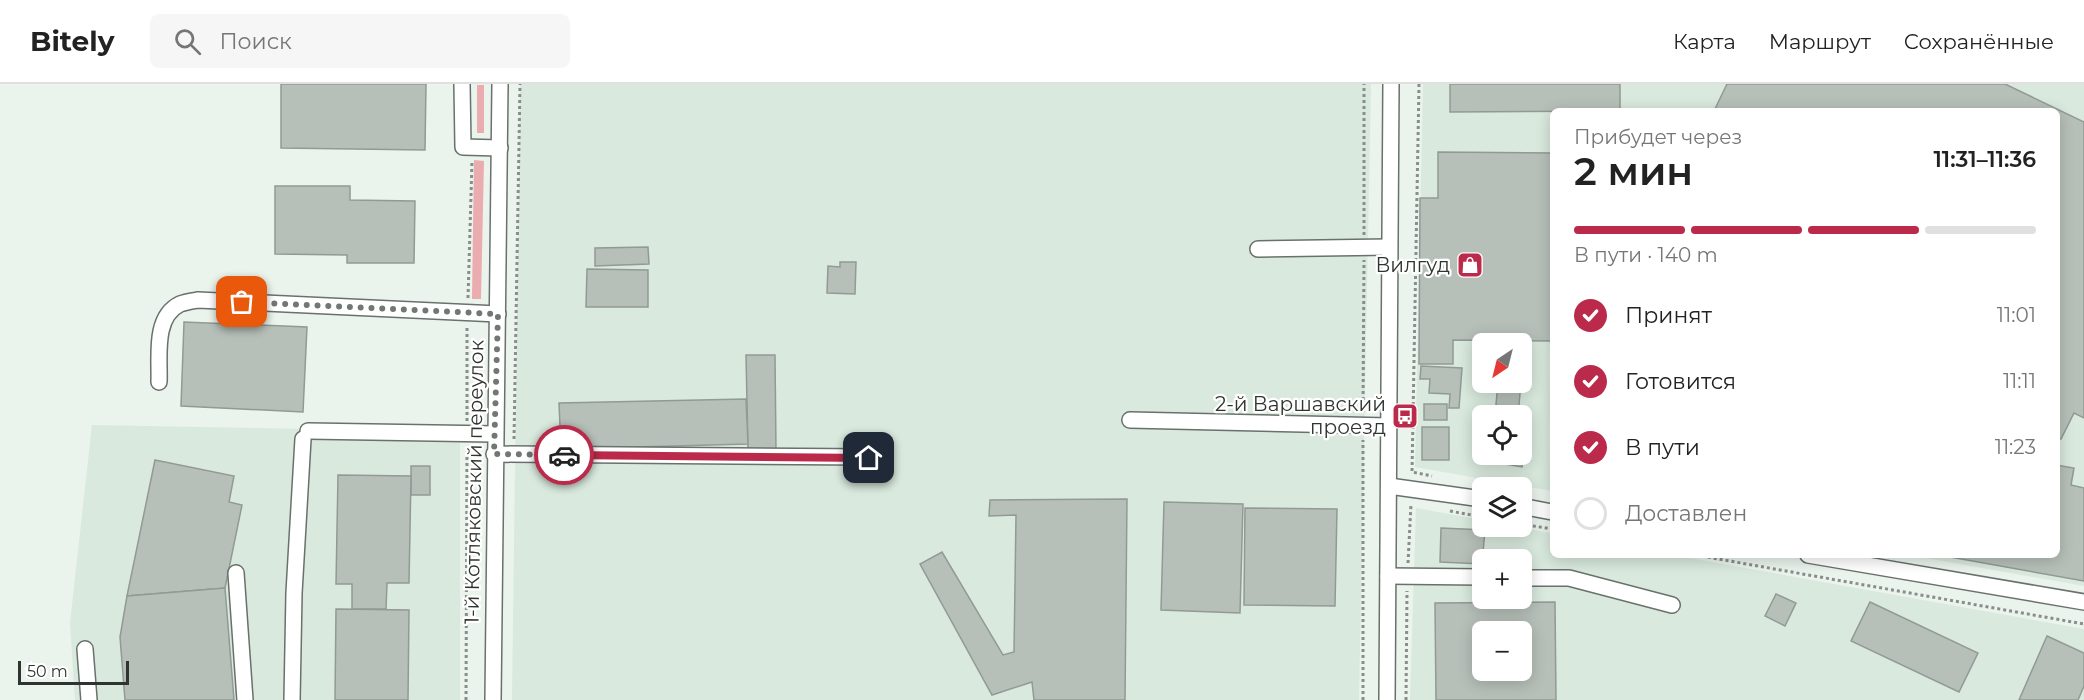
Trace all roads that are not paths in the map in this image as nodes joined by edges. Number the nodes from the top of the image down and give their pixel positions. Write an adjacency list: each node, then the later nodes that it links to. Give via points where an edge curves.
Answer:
1 (462, 84): 4 (street, via 463,147)
2 (500, 84): 4 (street, 1-й Котляковский переулок)
3 (1391, 84): 5 (street)
4 (500, 148): 7 (street, 1-й Котляковский переулок)
5 (1389, 247): 6 (street); 10 (street)
6 (1258, 249)
7 (498, 314): 8 (street, via 198,300 180,304 166,315 161,327); 11 (street, 1-й Котляковский переулок)
8 (159, 382)
9 (1130, 420): 10 (street)
10 (1389, 426): 14 (street)
11 (495, 434): 12 (street, 1-й Котляковский переулок); 28 (street, via 305,435 294,593)
12 (494, 454): 13 (street); 29 (street, 1-й Котляковский переулок)
13 (869, 458)
14 (1389, 486): 15 (street); 20 (street)
15 (1472, 498)
16 (1532, 508): 17 (street)
17 (1550, 512)
18 (1826, 558): 23 (street)
19 (236, 573): 27 (street)
20 (1389, 576): 21 (street); 30 (street)
21 (1472, 577)
22 (1532, 578): 24 (street, via 1569,578)
23 (2084, 602)
24 (1672, 605)
25 (85, 649): 26 (street)
26 (89, 700)
27 (245, 700)
28 (292, 700)
29 (493, 700)
30 (1388, 700)

